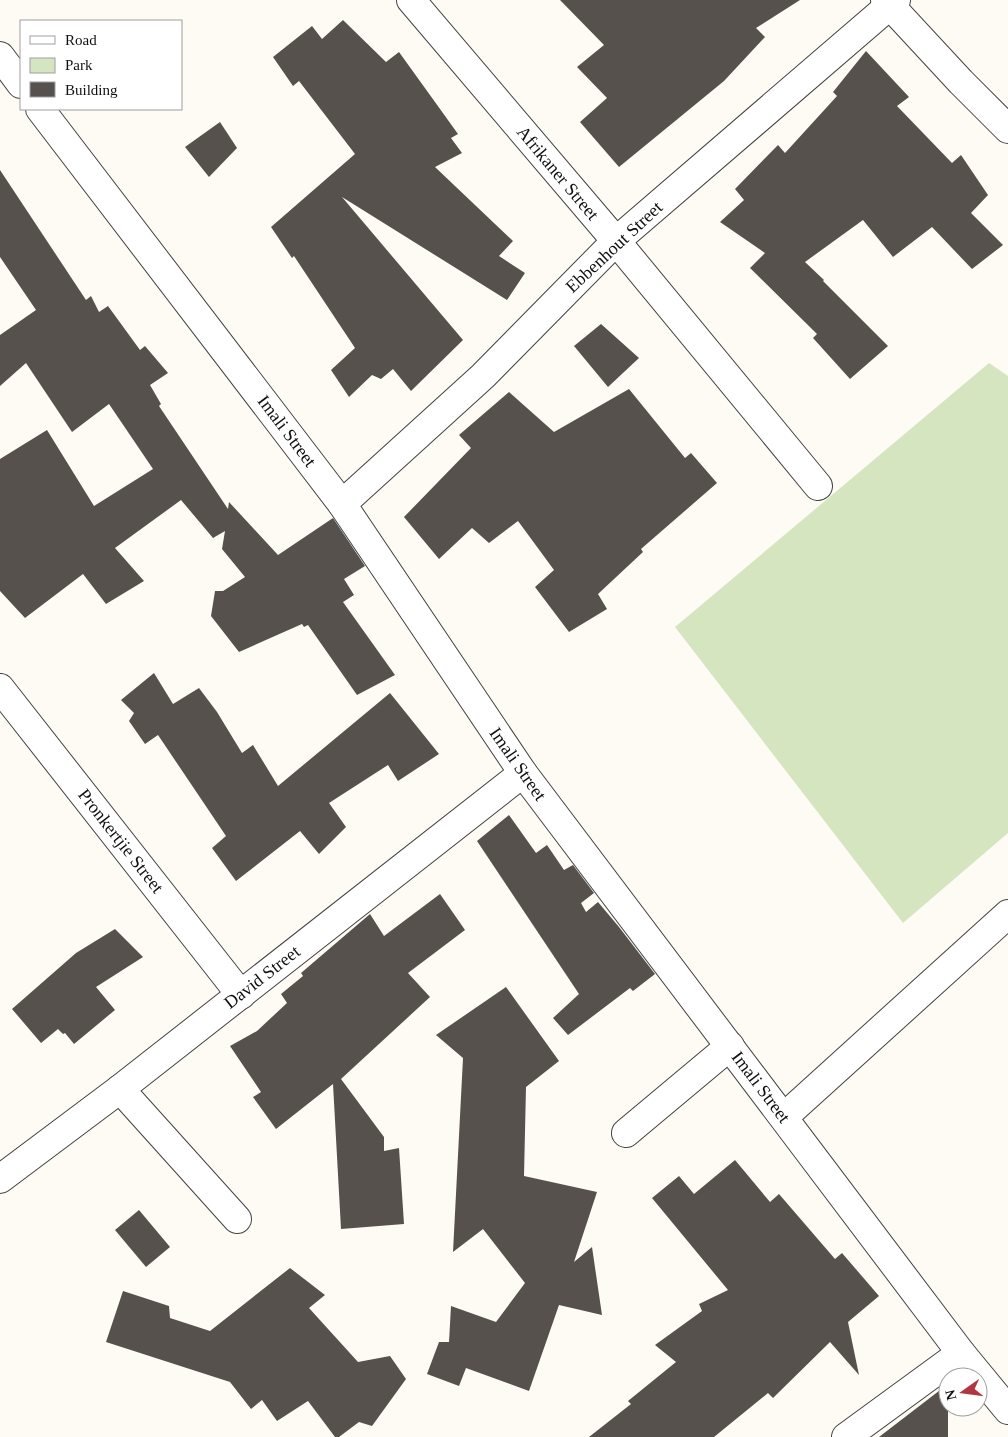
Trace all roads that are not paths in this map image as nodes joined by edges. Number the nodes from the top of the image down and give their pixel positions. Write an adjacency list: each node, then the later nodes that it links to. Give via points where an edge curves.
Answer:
1 (411, 0): 7 (street, Afrikaner Street)
2 (890, 2): 6 (street); 7 (street, Ebbenhout Street)
3 (0, 56): 4 (street)
4 (20, 83)
5 (41, 110): 9 (street, Imali Street)
6 (1008, 129)
7 (616, 241): 8 (street, Afrikaner Street); 9 (street, Ebbenhout Street, via 483,376)
8 (818, 486)
9 (342, 504): 11 (street, Imali Street)
10 (0, 689): 13 (street, Pronkertjie Street)
11 (523, 773): 13 (street, David Street); 14 (street, Imali Street)
12 (1008, 914): 16 (street)
13 (240, 995): 15 (street, David Street)
14 (730, 1046): 16 (street, Imali Street); 17 (street)
15 (120, 1089): 18 (street, David Street); 19 (street)
16 (784, 1118): 20 (street, Imali Street)
17 (626, 1133)
18 (0, 1179)
19 (237, 1219)
20 (961, 1353): 21 (street, Imali Street); 22 (street)
21 (1004, 1395)
22 (846, 1437)

